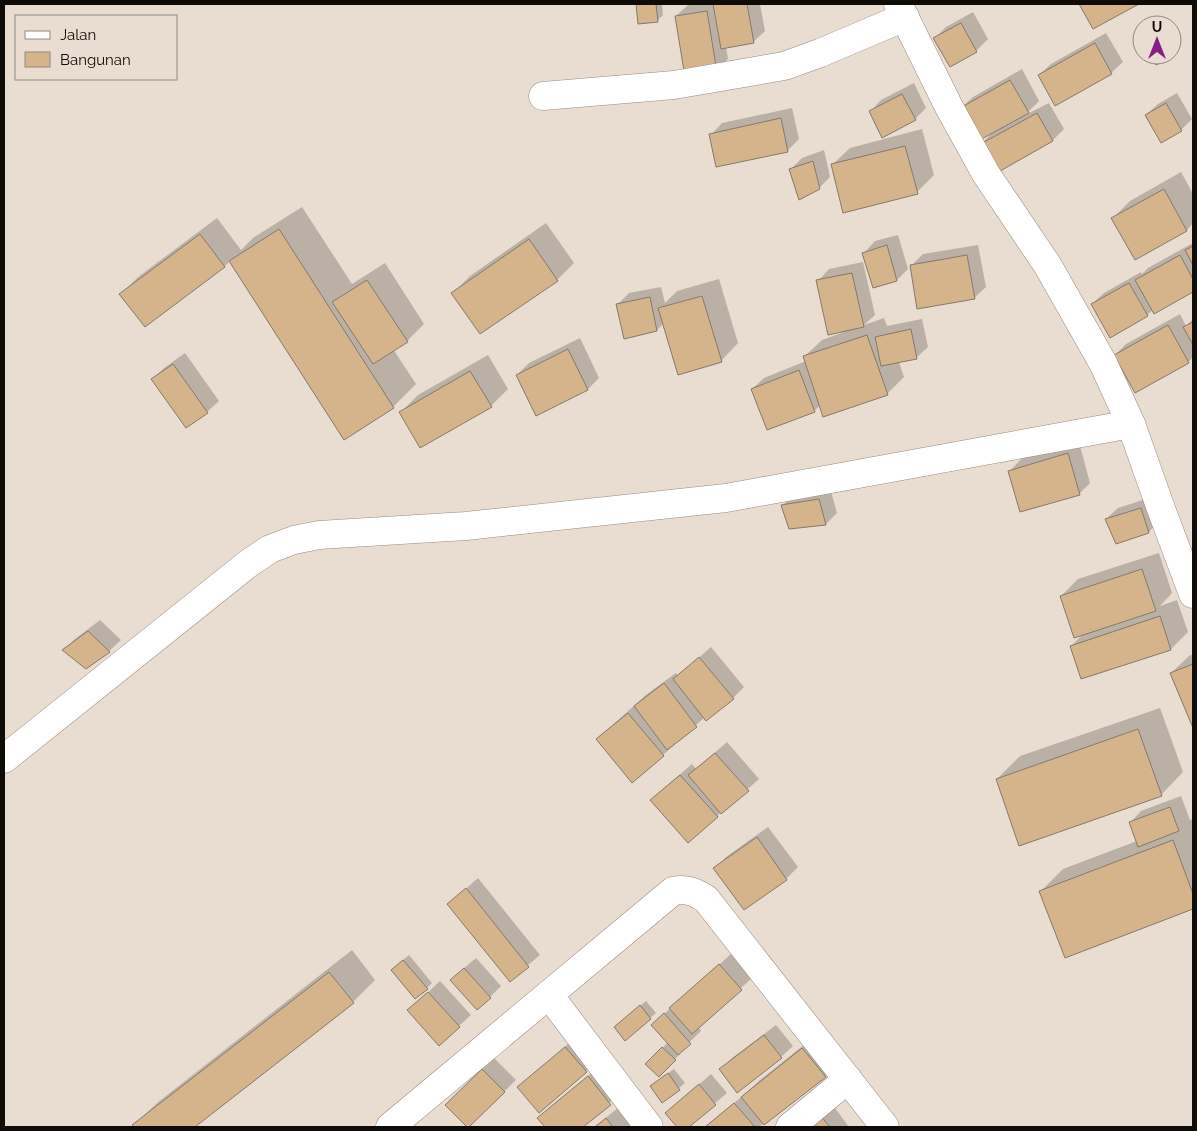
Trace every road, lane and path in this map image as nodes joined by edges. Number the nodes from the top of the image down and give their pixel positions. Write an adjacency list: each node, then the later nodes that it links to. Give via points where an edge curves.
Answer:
1 (901, 10): 2 (street, via 820,53 784,66 674,85); 3 (street, via 986,174 1048,266 1103,363)
2 (542, 96)
3 (1132, 424): 4 (street); 5 (street, via 726,498 466,526 319,535 294,540 270,549 250,563)
4 (1193, 594)
5 (4, 759)
6 (549, 995): 7 (street, via 673,891 683,889 706,899); 8 (street); 10 (street)
7 (848, 1079): 11 (street); 12 (street)
8 (418, 1119): 9 (street)
9 (390, 1127)
10 (649, 1127)
11 (790, 1127)
12 (885, 1127)

